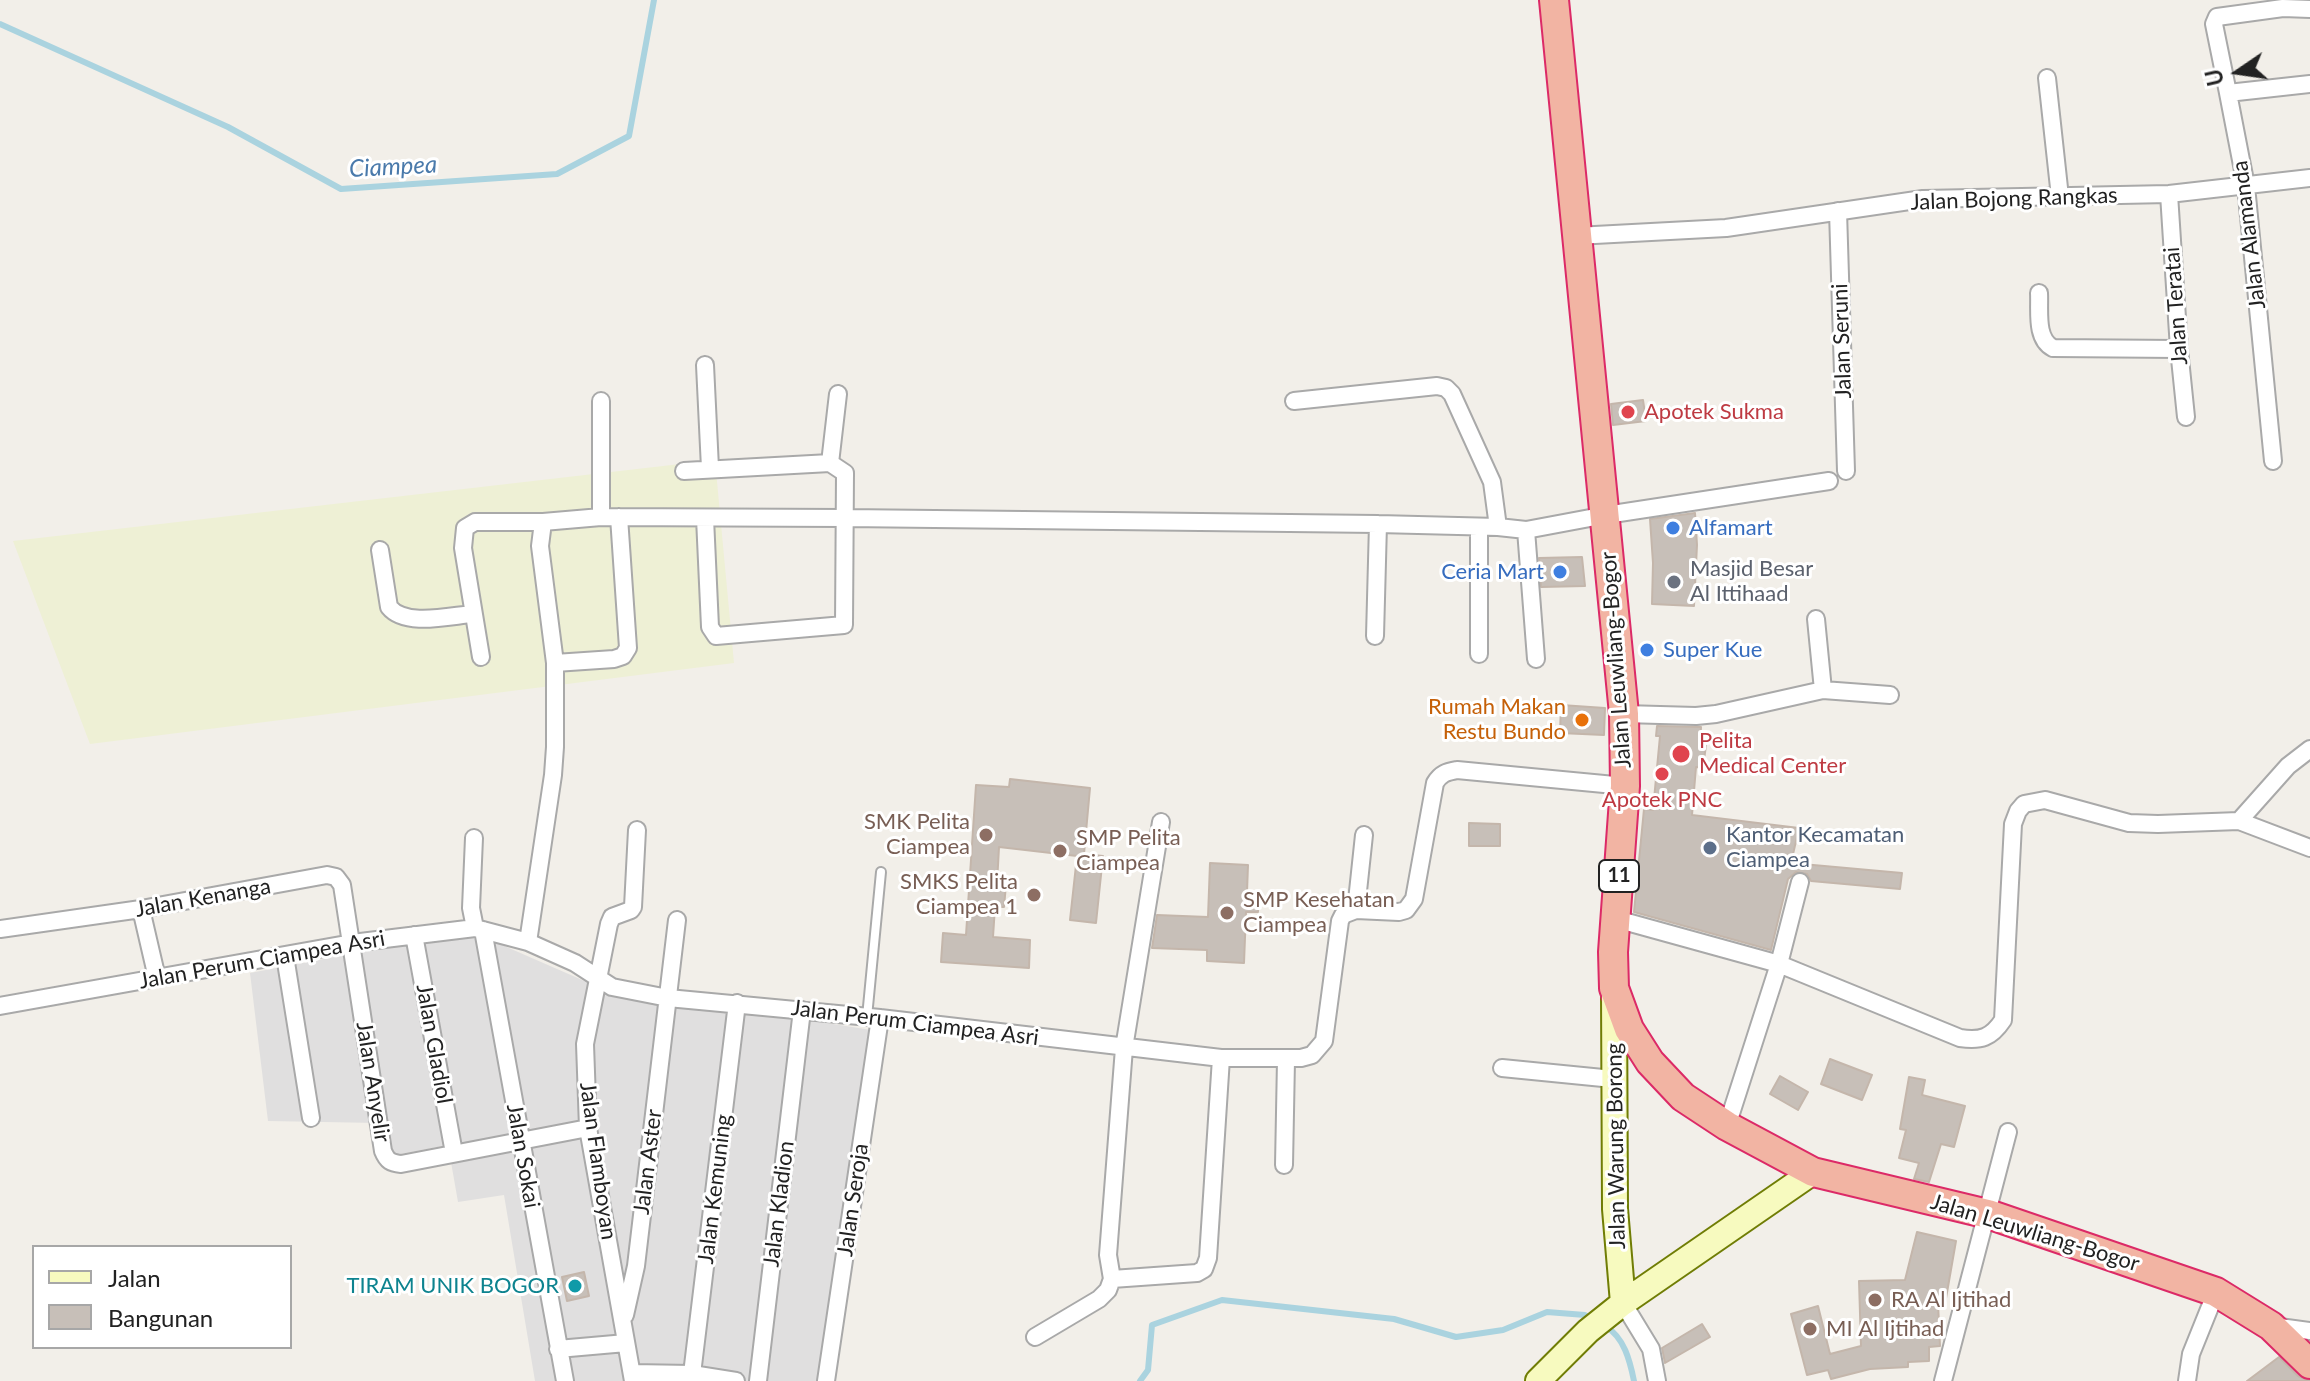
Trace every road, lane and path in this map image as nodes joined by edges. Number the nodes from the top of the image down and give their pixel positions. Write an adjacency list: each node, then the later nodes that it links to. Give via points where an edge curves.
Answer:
1 (1554, 0): 12 (highway, Jalan Leuwliang-Bogor / 11)
2 (2283, 4): 3 (street); 6 (street, Jalan Alamanda, via 2217,17)
3 (2310, 9)
4 (2047, 78): 10 (street)
5 (2310, 84): 6 (street)
6 (2228, 93): 8 (street, Jalan Alamanda)
7 (2310, 178): 8 (street, Jalan Bojong Rangkas)
8 (2246, 186): 9 (street, Jalan Bojong Rangkas); 20 (street, Jalan Alamanda)
9 (2169, 194): 10 (street, Jalan Bojong Rangkas); 14 (street, Jalan Teratai)
10 (2060, 197): 11 (street, Jalan Bojong Rangkas, via 1923,199)
11 (1838, 211): 12 (street, Jalan Bojong Rangkas, via 1726,228); 24 (street, Jalan Seruni)
12 (1576, 236): 26 (highway, Jalan Leuwliang-Bogor / 11)
13 (2039, 293): 14 (street, via 2041,336 2053,348)
14 (2179, 349): 19 (street, Jalan Teratai)
15 (705, 365): 22 (street)
16 (838, 394): 21 (street)
17 (601, 401): 27 (street)
18 (1294, 401): 34 (street, via 1446,388 1492,482)
19 (2186, 417)
20 (2273, 461)
21 (830, 463): 22 (street); 30 (street, via 845,473)
22 (710, 468): 23 (street)
23 (684, 471)
24 (1846, 471)
25 (1829, 481): 26 (street)
26 (1606, 515): 35 (street); 46 (highway, Jalan Leuwliang-Bogor / 11)
27 (601, 517): 28 (street); 31 (street)
28 (619, 517): 29 (street); 43 (street, via 628,648 614,659)
29 (705, 518): 30 (street); 30 (street, via 710,627 716,636 844,625)
30 (846, 518): 32 (street)
31 (543, 522): 37 (street, via 475,522 465,528); 43 (street, via 540,546)
32 (1378, 524): 33 (street); 39 (street)
33 (1479, 527): 34 (street); 40 (street)
34 (1498, 527): 35 (street)
35 (1526, 530): 42 (street)
36 (380, 550): 37 (street, via 394,614)
37 (472, 614): 41 (street)
38 (1816, 619): 44 (street)
39 (1375, 636)
40 (1479, 654)
41 (481, 657)
42 (1536, 659)
43 (555, 663): 64 (street, via 553,775)
44 (1823, 690): 45 (street); 46 (street, via 1716,714)
45 (1890, 695)
46 (1624, 714): 48 (highway, Jalan Leuwliang-Bogor / 11)
47 (2310, 749): 49 (street)
48 (1625, 786): 58 (street, via 1446,772 1435,783 1411,905 1399,912); 59 (highway, Jalan Leuwliang-Bogor / 11)
49 (2239, 821): 54 (street); 67 (street, via 2129,823 2045,800 2024,804 2013,824 2003,1020 1986,1038 1960,1038)
50 (1161, 822): 76 (street)
51 (637, 830): 69 (street, Jalan Flamboyan, via 633,907 611,919)
52 (1364, 835): 58 (street)
53 (474, 838): 62 (street, Jalan Sokai, via 471,908)
54 (2310, 848)
55 (881, 872): 75 (lane)
56 (1800, 882): 67 (street)
57 (141, 909): 61 (street, Jalan Kenanga); 65 (street, Jalan Kenanga, via 327,875 342,885); 68 (street)
58 (1356, 910): 78 (street, Jalan Perum Ciampea Asri, via 1340,921 1324,1041 1312,1055)
59 (1616, 919): 67 (street); 70 (highway, Jalan Leuwliang-Bogor / 11)
60 (677, 920): 71 (street, Jalan Aster)
61 (0, 929)
62 (479, 929): 63 (street, Jalan Perum Ciampea Asri); 64 (street, Jalan Perum Ciampea Asri); 85 (street, Jalan Sokai)
63 (414, 935): 65 (street, Jalan Perum Ciampea Asri); 86 (street, Jalan Gladiol)
64 (528, 942): 69 (street, Jalan Perum Ciampea Asri)
65 (352, 943): 66 (street, Jalan Perum Ciampea Asri); 86 (street, Jalan Anyelir, via 386,1159 401,1164)
66 (285, 956): 68 (street, Jalan Perum Ciampea Asri); 81 (street)
67 (1779, 964): 82 (street)
68 (157, 978): 73 (street, Jalan Perum Ciampea Asri)
69 (597, 979): 71 (street, Jalan Perum Ciampea Asri); 83 (street, Jalan Flamboyan, via 585,1044)
70 (1614, 988): 80 (main road, Jalan Warung Borong); 82 (highway, Jalan Leuwliang-Bogor / 11, via 1629,1029 1650,1062 1683,1097)
71 (668, 998): 72 (street, Jalan Perum Ciampea Asri); 93 (street, Jalan Aster, via 636,1266)
72 (737, 1003): 74 (street, Jalan Perum Ciampea Asri); 100 (street, Jalan Kemuning)
73 (0, 1006)
74 (802, 1010): 75 (street, Jalan Perum Ciampea Asri); 104 (street, Jalan Kladion)
75 (873, 1018): 76 (street, Jalan Perum Ciampea Asri); 105 (street, Jalan Seroja)
76 (1124, 1048): 77 (street, Jalan Perum Ciampea Asri); 90 (street, via 1108,1255)
77 (1221, 1058): 78 (street, Jalan Perum Ciampea Asri); 90 (street, via 1204,1269)
78 (1286, 1060): 87 (street)
79 (1502, 1068): 80 (street)
80 (1613, 1079): 92 (main road, Jalan Warung Borong)
81 (311, 1118)
82 (1727, 1126): 88 (highway, Jalan Leuwliang-Bogor / 11)
83 (588, 1128): 85 (street, Jalan Anyelir); 93 (street, Jalan Flamboyan)
84 (2008, 1132): 89 (street)
85 (520, 1140): 86 (street, Jalan Anyelir); 98 (street, Jalan Sokai)
86 (454, 1153)
87 (1284, 1165)
88 (1813, 1172): 89 (highway, Jalan Leuwliang-Bogor / 11); 92 (main road)
89 (1988, 1214): 91 (highway, Jalan Leuwliang-Bogor / 11); 108 (street)
90 (1112, 1279): 96 (street, via 1099,1299)
91 (2216, 1292): 94 (highway, Jalan Leuwliang-Bogor / 11); 109 (street, via 2191,1354)
92 (1623, 1303): 106 (main road); 107 (street, via 1651,1349)
93 (623, 1324): 97 (street, Jalan Flamboyan)
94 (2271, 1326): 95 (street); 99 (highway, 11)
95 (2310, 1331)
96 (1035, 1337)
97 (626, 1343): 98 (street); 101 (street, Jalan Flamboyan)
98 (558, 1349): 102 (street, Jalan Sokai)
99 (2310, 1364)
100 (692, 1374): 101 (street); 103 (street)
101 (633, 1377)
102 (565, 1381)
103 (736, 1381)
104 (758, 1381)
105 (826, 1381)
106 (1538, 1381)
107 (1657, 1381)
108 (1943, 1381)
109 (2187, 1381)

